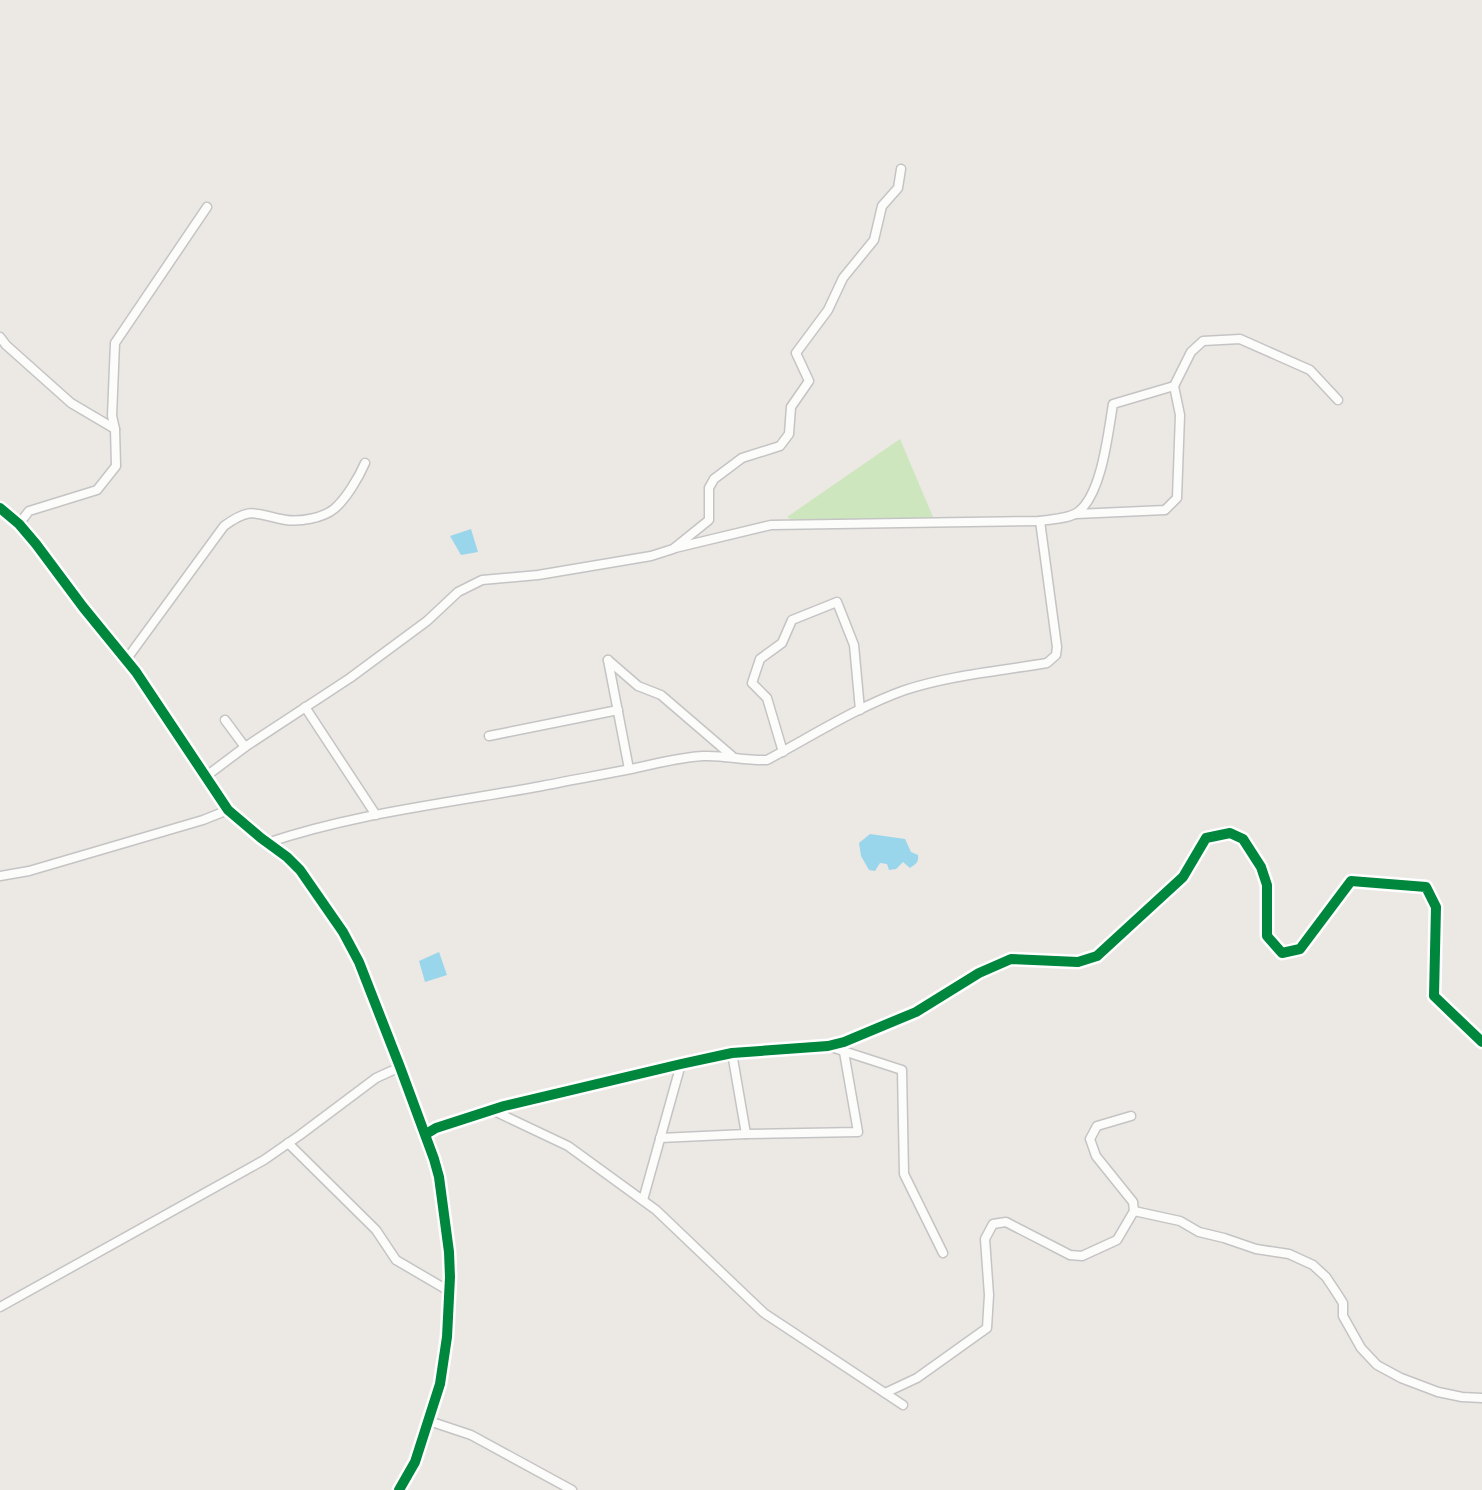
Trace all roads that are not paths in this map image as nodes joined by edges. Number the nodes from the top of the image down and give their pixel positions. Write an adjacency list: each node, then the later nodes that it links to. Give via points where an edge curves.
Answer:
1 (901, 169): 12 (street, via 898,188 882,206 874,240 796,353 809,381 791,407 789,434 780,446 742,458 714,479 709,488 709,520)
2 (207, 207): 6 (street, via 116,343)
3 (0, 337): 6 (street, via 71,403)
4 (1174, 386): 5 (street, via 1191,352 1203,341 1240,339 1310,370); 9 (street, via 1113,404 1100,474 1087,503); 9 (street, via 1180,415 1177,498 1165,510)
5 (1338, 400)
6 (115, 429): 11 (street, via 116,466 97,490 29,511)
7 (365, 463): 13 (street, via 342,501 328,513 288,520 256,512 224,526)
8 (0, 508): 11 (street)
9 (1076, 514): 10 (street)
10 (1040, 521): 12 (street, via 771,525); 16 (street, via 1057,647 1053,660 918,687)
11 (19, 524): 13 (street)
12 (673, 549): 14 (street, via 538,575 482,580 458,592 427,621)
13 (126, 660): 23 (street)
14 (305, 707): 19 (street); 25 (street)
15 (618, 710): 18 (street); 21 (street, via 608,660 638,686 661,695); 22 (street)
16 (860, 710): 20 (street); 20 (street, via 854,645 837,601 792,620 782,643 760,659 752,683 767,698)
17 (225, 720): 19 (street)
18 (489, 736)
19 (245, 747): 23 (street)
20 (783, 752): 21 (street, via 767,760)
21 (733, 758): 22 (street, via 677,758)
22 (629, 769): 25 (street)
23 (205, 777): 24 (street)
24 (228, 810): 26 (street); 27 (street)
25 (376, 816): 26 (street)
26 (267, 843): 33 (street, via 295,864 344,932)
27 (0, 876)
28 (1482, 1042): 29 (street, via 1434,996 1436,907 1426,887 1352,881 1300,949 1282,953 1267,936 1267,886 1261,867 1243,839 1230,832 1206,838 1183,877 1097,956 1078,962 1012,959 979,973 915,1012)
29 (828, 1046): 30 (street); 31 (street)
30 (844, 1052): 37 (street, via 858,1132); 42 (street, via 902,1070 904,1174)
31 (732, 1053): 32 (street); 37 (street)
32 (681, 1064): 34 (street); 38 (street)
33 (401, 1067): 36 (street); 39 (street, via 376,1078)
34 (492, 1110): 36 (street); 40 (street, via 568,1146)
35 (1131, 1116): 41 (street, via 1097,1126 1090,1139 1096,1156 1133,1202)
36 (426, 1134): 43 (street, via 439,1177)
37 (746, 1134): 38 (street)
38 (660, 1138): 40 (street)
39 (288, 1143): 43 (street, via 376,1230 396,1260); 44 (street)
40 (643, 1200): 45 (street, via 764,1313)
41 (1134, 1211): 45 (street, via 1117,1240 1082,1256 1070,1255 1006,1222 993,1224 985,1239 987,1328 917,1378); 46 (street, via 1180,1221 1199,1232 1289,1254 1313,1265 1336,1292 1343,1303 1343,1316 1377,1365 1438,1392)
42 (943, 1253)
43 (449, 1291): 48 (street, via 440,1384)
44 (0, 1307)
45 (885, 1393): 47 (street)
46 (1482, 1398)
47 (903, 1405)
48 (429, 1421): 49 (street); 50 (street, via 471,1436)
49 (400, 1490)
50 (572, 1490)

